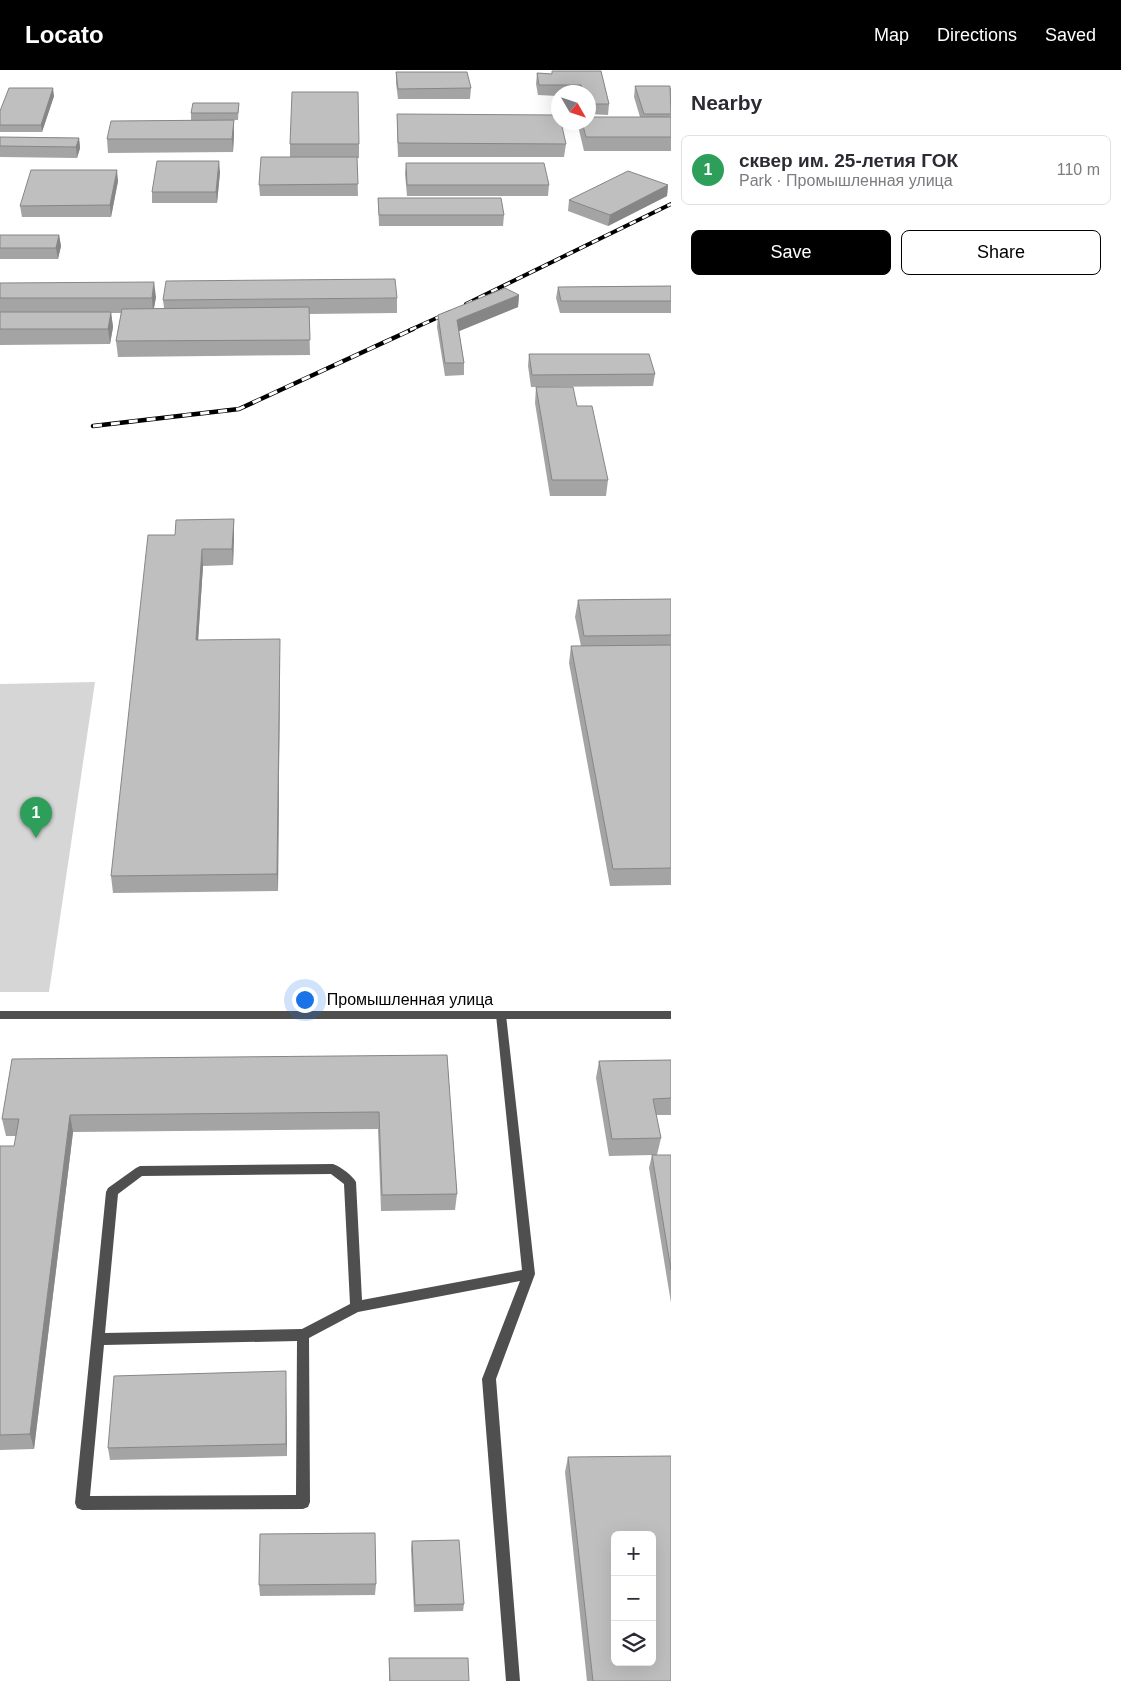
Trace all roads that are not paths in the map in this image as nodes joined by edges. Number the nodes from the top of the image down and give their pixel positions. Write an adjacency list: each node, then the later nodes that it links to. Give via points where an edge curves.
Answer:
1 (0, 1015): 2 (street, Промышленная улица)
2 (501, 1015): 3 (street, Промышленная улица); 4 (street)
3 (671, 1015)
4 (529, 1274): 5 (street); 8 (street, via 489,1379)
5 (356, 1307): 6 (street); 7 (street, via 350,1182 333,1169 140,1172 112,1192)
6 (304, 1335): 7 (street); 7 (street, via 303,1502 82,1503)
7 (98, 1339)
8 (513, 1681)

